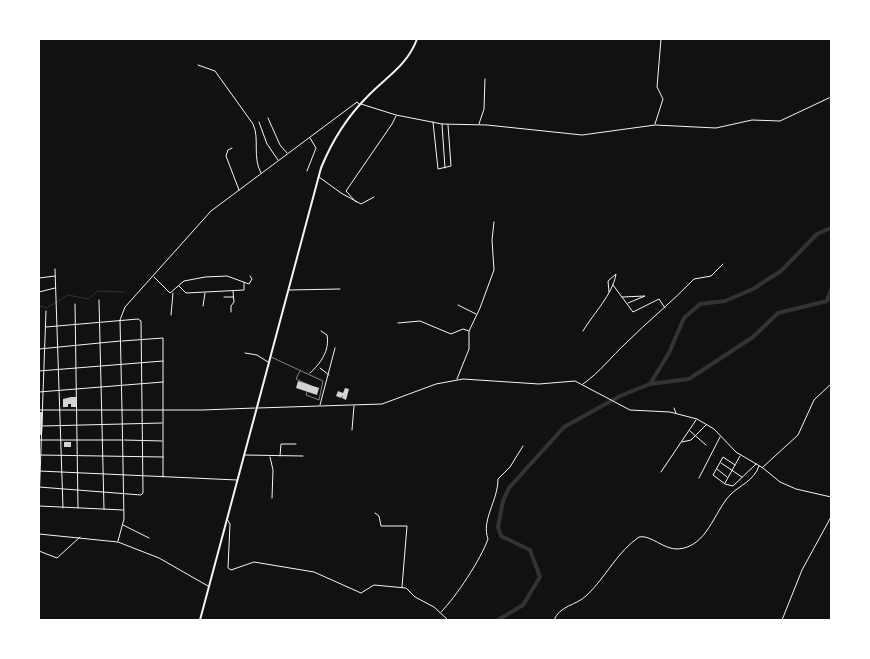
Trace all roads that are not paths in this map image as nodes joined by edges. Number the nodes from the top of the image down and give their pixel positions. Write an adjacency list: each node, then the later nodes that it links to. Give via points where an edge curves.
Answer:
1 (417, 39): 6 (highway, via 402,66)
2 (661, 39): 14 (street, via 657,87 663,98)
3 (198, 65): 21 (street, via 214,69 253,124 257,165)
4 (485, 79): 13 (street, via 484,109)
5 (831, 97): 14 (street, via 780,121 752,120 716,128)
6 (360, 104): 7 (street); 15 (street, via 357,102); 22 (highway, via 335,138)
7 (396, 115): 10 (street); 25 (street, via 346,191)
8 (268, 118): 17 (street)
9 (259, 122): 18 (street)
10 (433, 122): 11 (street); 19 (street, via 436,168)
11 (442, 124): 12 (street); 19 (street)
12 (448, 124): 13 (street); 19 (street, via 451,165)
13 (479, 124): 14 (street, via 577,134)
14 (655, 124)
15 (309, 138): 17 (street); 20 (street, via 316,148)
16 (232, 148): 23 (street, via 226,156)
17 (287, 154): 18 (street)
18 (278, 161): 21 (street)
19 (445, 168)
20 (307, 170)
21 (261, 173): 23 (street)
22 (318, 176): 25 (street); 39 (highway)
23 (239, 190): 30 (street, via 206,216)
24 (374, 197): 25 (street, via 364,203)
25 (356, 202)
26 (494, 222): 56 (street, via 495,267)
27 (723, 264): 52 (street, via 711,276 694,278)
28 (55, 268): 29 (street)
29 (55, 276): 32 (street); 36 (street)
30 (154, 276): 41 (street, via 167,292); 57 (street, via 125,307)
31 (250, 276): 33 (street, via 249,284)
32 (39, 278)
33 (244, 283): 35 (street, via 227,276 208,276 185,280); 38 (street, via 244,290)
34 (613, 285): 43 (street); 43 (street, via 616,274 608,282); 46 (street)
35 (179, 286): 41 (street); 42 (street, via 186,293)
36 (56, 288): 40 (street); 61 (street)
37 (340, 289): 39 (street)
38 (233, 290): 42 (street); 45 (street)
39 (288, 290): 75 (highway)
40 (39, 292)
41 (173, 292): 55 (street)
42 (205, 292): 51 (street)
43 (609, 292): 65 (street)
44 (224, 297): 45 (street)
45 (234, 297): 54 (street)
46 (621, 298): 48 (street); 48 (street, via 646,296)
47 (99, 300): 58 (street)
48 (627, 303): 52 (street, via 634,312 659,299)
49 (75, 304): 60 (street)
50 (458, 305): 56 (street)
51 (203, 306)
52 (665, 308): 94 (street)
53 (46, 311): 62 (street)
54 (231, 312)
55 (171, 315)
56 (477, 315): 64 (street)
57 (120, 320): 58 (street); 66 (street, via 141,321); 67 (street)
58 (99, 322): 60 (street); 68 (street)
59 (398, 323): 64 (street, via 420,321 451,334 463,329)
60 (76, 325): 61 (street); 69 (street)
61 (57, 326): 62 (street); 70 (street)
62 (46, 327): 71 (street)
63 (321, 331): 82 (street, via 327,342)
64 (469, 331): 91 (street, via 469,349)
65 (583, 331)
66 (142, 339): 67 (street); 76 (street, via 161,337); 77 (street)
67 (121, 341): 68 (street); 79 (street)
68 (100, 343): 69 (street); 80 (street)
69 (76, 346): 70 (street); 81 (street)
70 (58, 347): 71 (street); 83 (street)
71 (45, 348): 73 (street); 86 (street)
72 (335, 348): 90 (street)
73 (39, 349)
74 (244, 353): 78 (street, via 257,355)
75 (270, 356): 78 (highway); 84 (lane)
76 (163, 360): 77 (street); 92 (street)
77 (142, 362): 79 (street); 93 (street)
78 (268, 362): 106 (highway)
79 (121, 363): 80 (street); 96 (street)
80 (100, 365): 81 (street); 98 (street)
81 (76, 367): 83 (street); 99 (street)
82 (320, 367): 85 (street); 88 (street)
83 (59, 369): 86 (street); 100 (street)
84 (300, 369): 89 (lane); 97 (lane, via 296,379)
85 (316, 369): 88 (street); 89 (street)
86 (44, 370): 87 (street); 102 (street)
87 (39, 371)
88 (324, 371): 90 (street)
89 (310, 373): 103 (lane, via 324,384 319,400 306,395)
90 (329, 375): 104 (street)
91 (456, 380): 94 (street, via 493,379 539,384 575,381); 105 (street, via 436,384 386,404)
92 (164, 382): 93 (street); 115 (street)
93 (142, 384): 96 (street); 114 (street)
94 (584, 384): 116 (street, via 633,410)
95 (831, 384): 159 (street, via 814,400 798,435)
96 (121, 385): 98 (street); 113 (street)
97 (309, 385)
98 (101, 387): 99 (street); 112 (street)
99 (76, 389): 100 (street); 111 (street)
100 (59, 390): 102 (street); 110 (street)
101 (39, 392): 102 (street)
102 (44, 392): 109 (street)
103 (307, 392)
104 (320, 405): 105 (street); 106 (street)
105 (354, 405): 126 (street)
106 (256, 408): 115 (street); 147 (highway)
107 (674, 408): 116 (street)
108 (39, 410): 109 (street)
109 (43, 410): 110 (street); 125 (street)
110 (60, 410): 111 (street); 124 (street)
111 (77, 410): 112 (street); 120 (street)
112 (102, 410): 113 (street); 121 (street)
113 (122, 410): 114 (street); 122 (street)
114 (143, 410): 115 (street); 118 (street)
115 (164, 410): 119 (street)
116 (677, 413): 117 (street)
117 (697, 419): 123 (street); 127 (street)
118 (143, 423): 119 (street); 122 (street); 136 (street)
119 (163, 423): 137 (street)
120 (77, 424): 121 (street); 124 (street); 133 (street)
121 (102, 424): 122 (street); 134 (street)
122 (122, 424): 135 (street)
123 (707, 424): 128 (street); 129 (street)
124 (60, 425): 125 (street); 132 (street)
125 (43, 426): 131 (street)
126 (352, 430)
127 (690, 431): 128 (street); 138 (street)
128 (695, 436): 138 (street); 140 (street)
129 (720, 436): 144 (street); 169 (street)
130 (39, 440): 131 (street)
131 (42, 440): 132 (street); 142 (street)
132 (61, 440): 133 (street); 143 (street)
133 (77, 440): 134 (street); 145 (street)
134 (102, 440): 135 (street); 146 (street)
135 (122, 440): 136 (street); 150 (street)
136 (143, 440): 137 (street); 151 (street)
137 (163, 441): 152 (street)
138 (682, 442): 163 (street)
139 (296, 444): 148 (street, via 282,444)
140 (706, 445)
141 (523, 446): 198 (street, via 498,479 499,490 486,521 488,539 483,551)
142 (40, 455): 143 (street); 160 (street)
143 (61, 455): 145 (street); 162 (street)
144 (741, 455): 155 (street); 156 (street)
145 (77, 456): 146 (street); 164 (street)
146 (103, 456): 150 (street); 165 (street)
147 (244, 456): 153 (street); 172 (highway)
148 (280, 456): 149 (street); 153 (street)
149 (303, 456)
150 (123, 457): 151 (street); 166 (street)
151 (143, 457): 152 (street); 167 (street)
152 (163, 457): 168 (street)
153 (270, 457): 179 (street)
154 (720, 462): 156 (street, via 725,457); 158 (street); 161 (street)
155 (756, 464): 157 (street); 171 (street)
156 (735, 465): 161 (street)
157 (759, 466): 159 (street); 201 (street, via 752,477 730,495 713,523 694,543 670,549 646,537 639,537 586,596 562,609)
158 (716, 468): 170 (street); 173 (street, via 713,475)
159 (763, 468): 180 (street, via 789,486)
160 (40, 471): 162 (street); 174 (street)
161 (732, 471): 170 (street); 171 (street)
162 (62, 472): 164 (street); 175 (street)
163 (661, 472)
164 (77, 473): 165 (street); 176 (street)
165 (104, 474): 166 (street); 177 (street)
166 (123, 476): 167 (street); 178 (street)
167 (143, 477): 168 (street); 178 (street, via 141,495)
168 (163, 477): 172 (street)
169 (698, 478)
170 (728, 478): 173 (street)
171 (743, 478): 173 (street, via 734,486)
172 (237, 480): 189 (highway)
173 (725, 484)
174 (39, 487): 175 (street); 181 (street)
175 (61, 489): 176 (street); 183 (street)
176 (76, 490): 177 (street); 184 (street)
177 (104, 493): 178 (street); 185 (street)
178 (124, 494): 186 (street)
179 (272, 498)
180 (831, 498)
181 (39, 503)
182 (39, 506): 183 (street)
183 (63, 508): 184 (street)
184 (78, 508): 185 (street)
185 (104, 509): 186 (street)
186 (124, 510): 190 (street)
187 (375, 513): 197 (street, via 381,526 407,526)
188 (831, 517): 202 (street, via 802,570)
189 (227, 518): 196 (highway); 197 (street, via 230,523 228,568 231,570 254,562 317,573 361,593 374,585)
190 (123, 525): 193 (street); 194 (street)
191 (39, 534): 192 (street)
192 (80, 537): 194 (street); 195 (street, via 58,558)
193 (149, 538)
194 (118, 542): 196 (street, via 159,558)
195 (39, 551)
196 (209, 586): 199 (highway)
197 (402, 588): 198 (street, via 408,588 415,597)
198 (441, 612): 200 (street)
199 (200, 620)
200 (448, 620)
201 (554, 620)
202 (782, 620)

